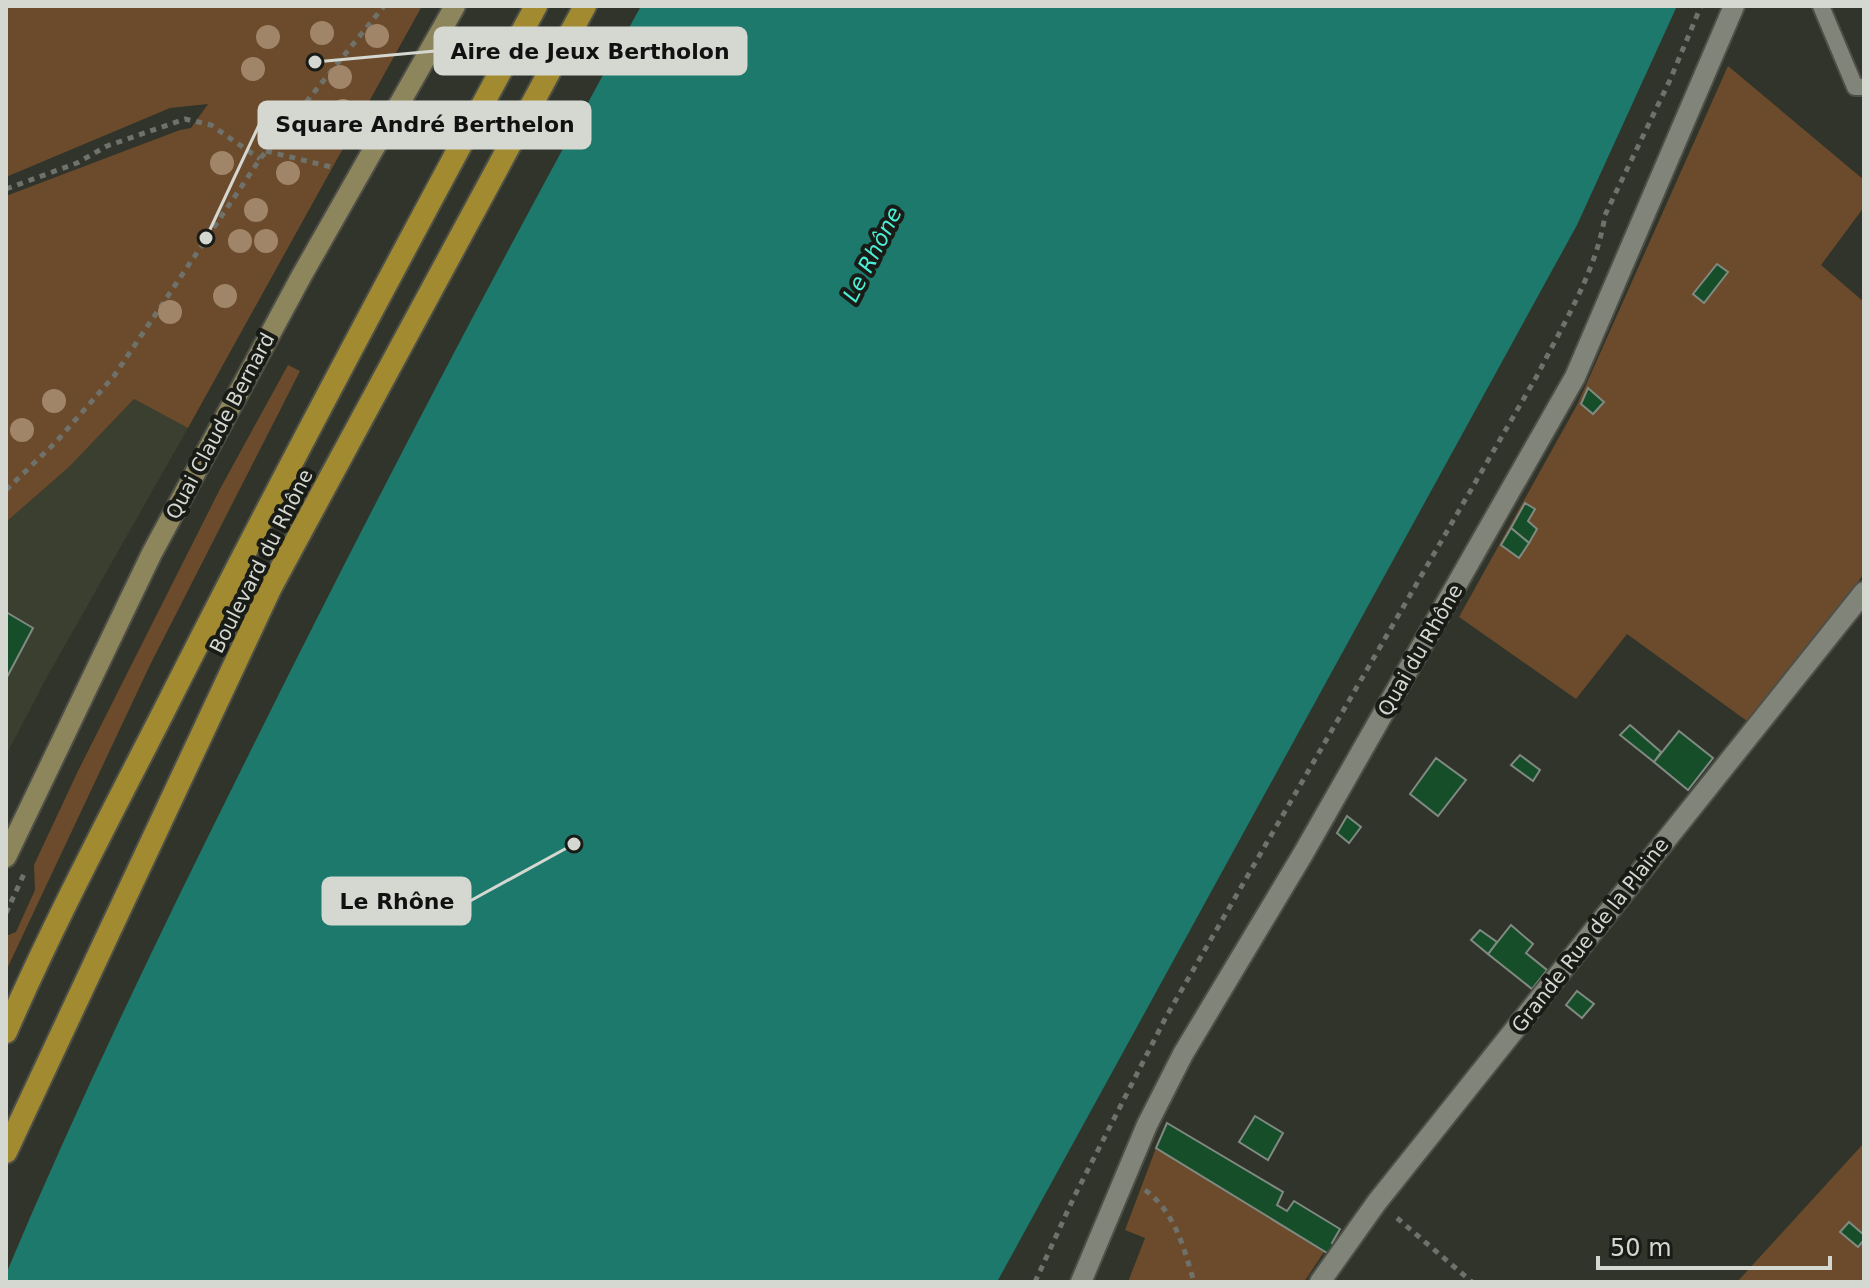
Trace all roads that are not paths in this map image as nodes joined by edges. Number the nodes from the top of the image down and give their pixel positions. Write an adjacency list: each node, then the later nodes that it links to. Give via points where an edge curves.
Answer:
1 (455, 6): 8 (main road, Quai Claude Bernard, via 152,553)
2 (536, 6): 9 (highway, Boulevard du Rhône, via 205,628)
3 (585, 6): 10 (highway, Boulevard du Rhône, via 271,587)
4 (1734, 6): 11 (street, Quai du Rhône, via 1568,389 1183,1054)
5 (1821, 6): 6 (lane, via 1855,87)
6 (1864, 87)
7 (1864, 592): 12 (street, Grande Rue de la Plaine, via 1377,1202)
8 (6, 857)
9 (6, 1032)
10 (6, 1152)
11 (1081, 1282)
12 (1320, 1282)

